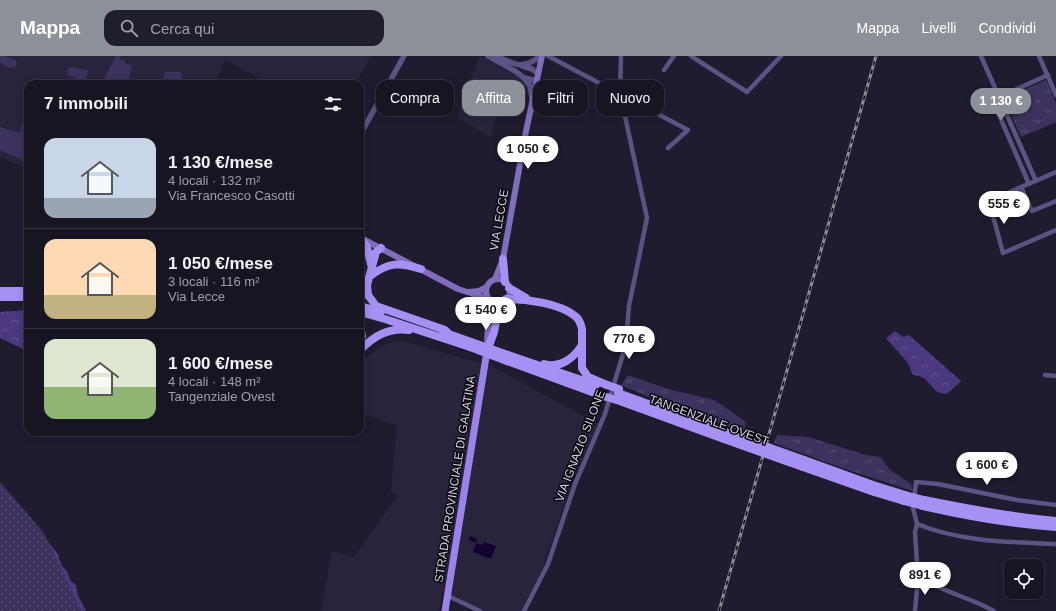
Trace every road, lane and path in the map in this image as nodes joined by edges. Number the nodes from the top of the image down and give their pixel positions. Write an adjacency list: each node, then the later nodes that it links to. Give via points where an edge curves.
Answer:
1 (404, 56): 26 (street)
2 (488, 56): 16 (street)
3 (497, 56): 12 (street)
4 (541, 56): 12 (street, via 530,64); 15 (main road, VIA LECCE)
5 (548, 56): 19 (street)
6 (621, 56): 18 (street, VIA IGNAZIO SILONE)
7 (674, 56): 13 (street)
8 (691, 56): 9 (street, via 747,92)
9 (781, 56)
10 (981, 56): 21 (street)
11 (1039, 56): 14 (street)
12 (521, 66): 15 (street, via 532,69)
13 (664, 70)
14 (1048, 75): 20 (street); 21 (street)
15 (538, 76): 16 (street, via 533,80); 17 (main road, VIA LECCE)
16 (524, 78): 22 (street, via 530,86)
17 (537, 80)
18 (620, 80)
19 (596, 81)
20 (1056, 95)
21 (999, 96): 23 (street)
22 (533, 100): 37 (main road, VIA LECCE)
23 (1003, 105): 29 (street); 30 (street, via 996,108)
24 (625, 116): 80 (street, VIA IGNAZIO SILONE, via 647,218 629,306 628,330 605,415 575,484 548,564)
25 (662, 116): 27 (street, via 688,130)
26 (364, 128)
27 (668, 148)
28 (1056, 172): 29 (street)
29 (1036, 181): 30 (street)
30 (1028, 184): 31 (street)
31 (1021, 187): 32 (street, via 1032,211); 33 (street, via 988,201 1003,253)
32 (1056, 201)
33 (1056, 230)
34 (364, 239): 36 (main road)
35 (364, 243): 38 (highway)
36 (381, 248): 38 (highway, via 376,252); 39 (main road); 40 (highway, via 382,254)
37 (503, 259): 41 (main road, VIA LECCE); 43 (highway)
38 (372, 267): 40 (highway)
39 (421, 269): 40 (highway, via 395,264 381,268); 46 (main road)
40 (370, 276): 42 (highway)
41 (495, 279): 43 (main road, via 503,280); 44 (main road)
42 (367, 285): 45 (highway); 58 (highway, via 368,295 376,306)
43 (507, 285): 52 (main road, via 509,294); 53 (highway)
44 (487, 287): 46 (main road, via 472,292); 51 (main road)
45 (364, 288)
46 (458, 289): 51 (main road)
47 (0, 291): 48 (highway)
48 (24, 291)
49 (0, 297): 50 (highway)
50 (24, 297)
51 (489, 299): 52 (main road, via 495,302); 56 (main road)
52 (504, 301): 53 (highway); 57 (highway, via 499,308)
53 (530, 301): 61 (highway, via 556,307 575,316 581,324)
54 (364, 307): 58 (highway)
55 (364, 313): 59 (highway)
56 (489, 314): 57 (street, via 491,325); 63 (main road)
57 (495, 326): 63 (highway)
58 (448, 333): 60 (highway)
59 (457, 343): 60 (highway); 62 (highway, via 408,330 394,330 376,336)
60 (470, 344): 64 (highway, bridge)
61 (583, 344): 64 (highway, via 575,355 559,364 548,365 517,355); 67 (highway, via 582,363 585,373)
62 (364, 346)
63 (487, 351): 77 (main road, STRADA PROVINCIALE DI GALATINA)
64 (509, 357): 67 (highway)
65 (1045, 375): 66 (street)
66 (1056, 376)
67 (605, 390): 68 (highway, bridge)
68 (618, 394): 69 (highway, TANGENZIALE OVEST); 69 (highway, TANGENZIALE OVEST, via 639,397 641,401)
69 (725, 436): 70 (highway, TANGENZIALE OVEST, bridge)
70 (924, 503): 72 (highway, TANGENZIALE OVEST); 74 (highway, TANGENZIALE OVEST, via 975,518)
71 (1056, 505): 73 (street, via 916,482 913,508)
72 (1056, 520)
73 (917, 524): 75 (street, via 960,536 1004,542); 76 (street, via 915,532)
74 (1056, 527)
75 (1056, 544)
76 (918, 579): 81 (street); 82 (street)
77 (448, 596): 78 (main road, STRADA PROVINCIALE DI GALATINA); 79 (street)
78 (445, 611)
79 (480, 611)
80 (524, 611)
81 (915, 611)
82 (994, 611)

